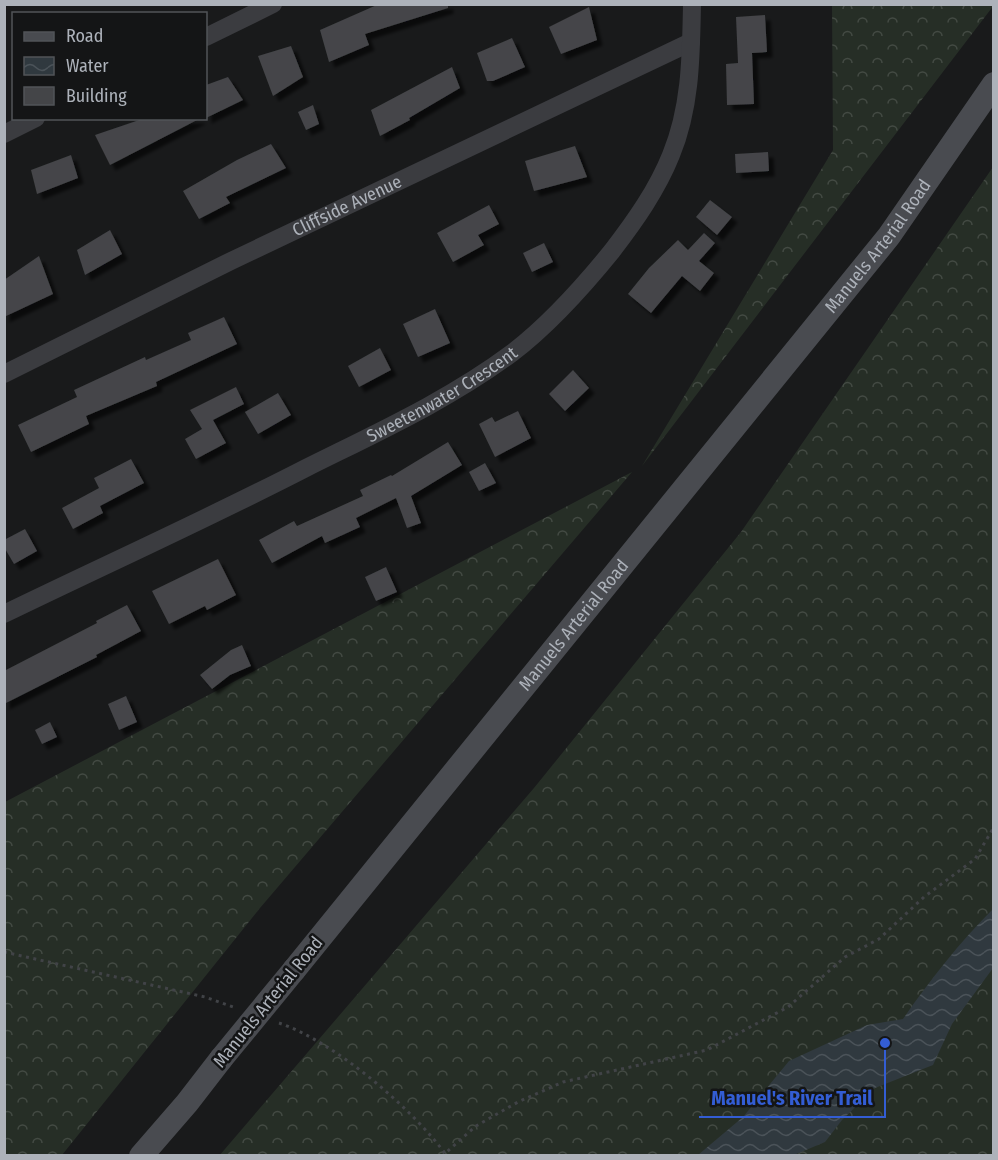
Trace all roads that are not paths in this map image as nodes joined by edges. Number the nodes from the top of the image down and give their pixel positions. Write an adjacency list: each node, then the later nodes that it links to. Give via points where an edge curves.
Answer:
1 (273, 4): 3 (street)
2 (692, 4): 4 (street, Sweetenwater Crescent)
3 (207, 37)
4 (692, 42): 8 (street, Cliffside Avenue); 9 (street, Sweetenwater Crescent, via 682,119 660,179 626,232 573,297 513,352 448,396 233,506)
5 (993, 84): 10 (main road, Manuels Arterial Road, bridge, via 889,236)
6 (32, 120): 7 (street)
7 (4, 134)
8 (4, 374)
9 (4, 614)
10 (141, 1155)

